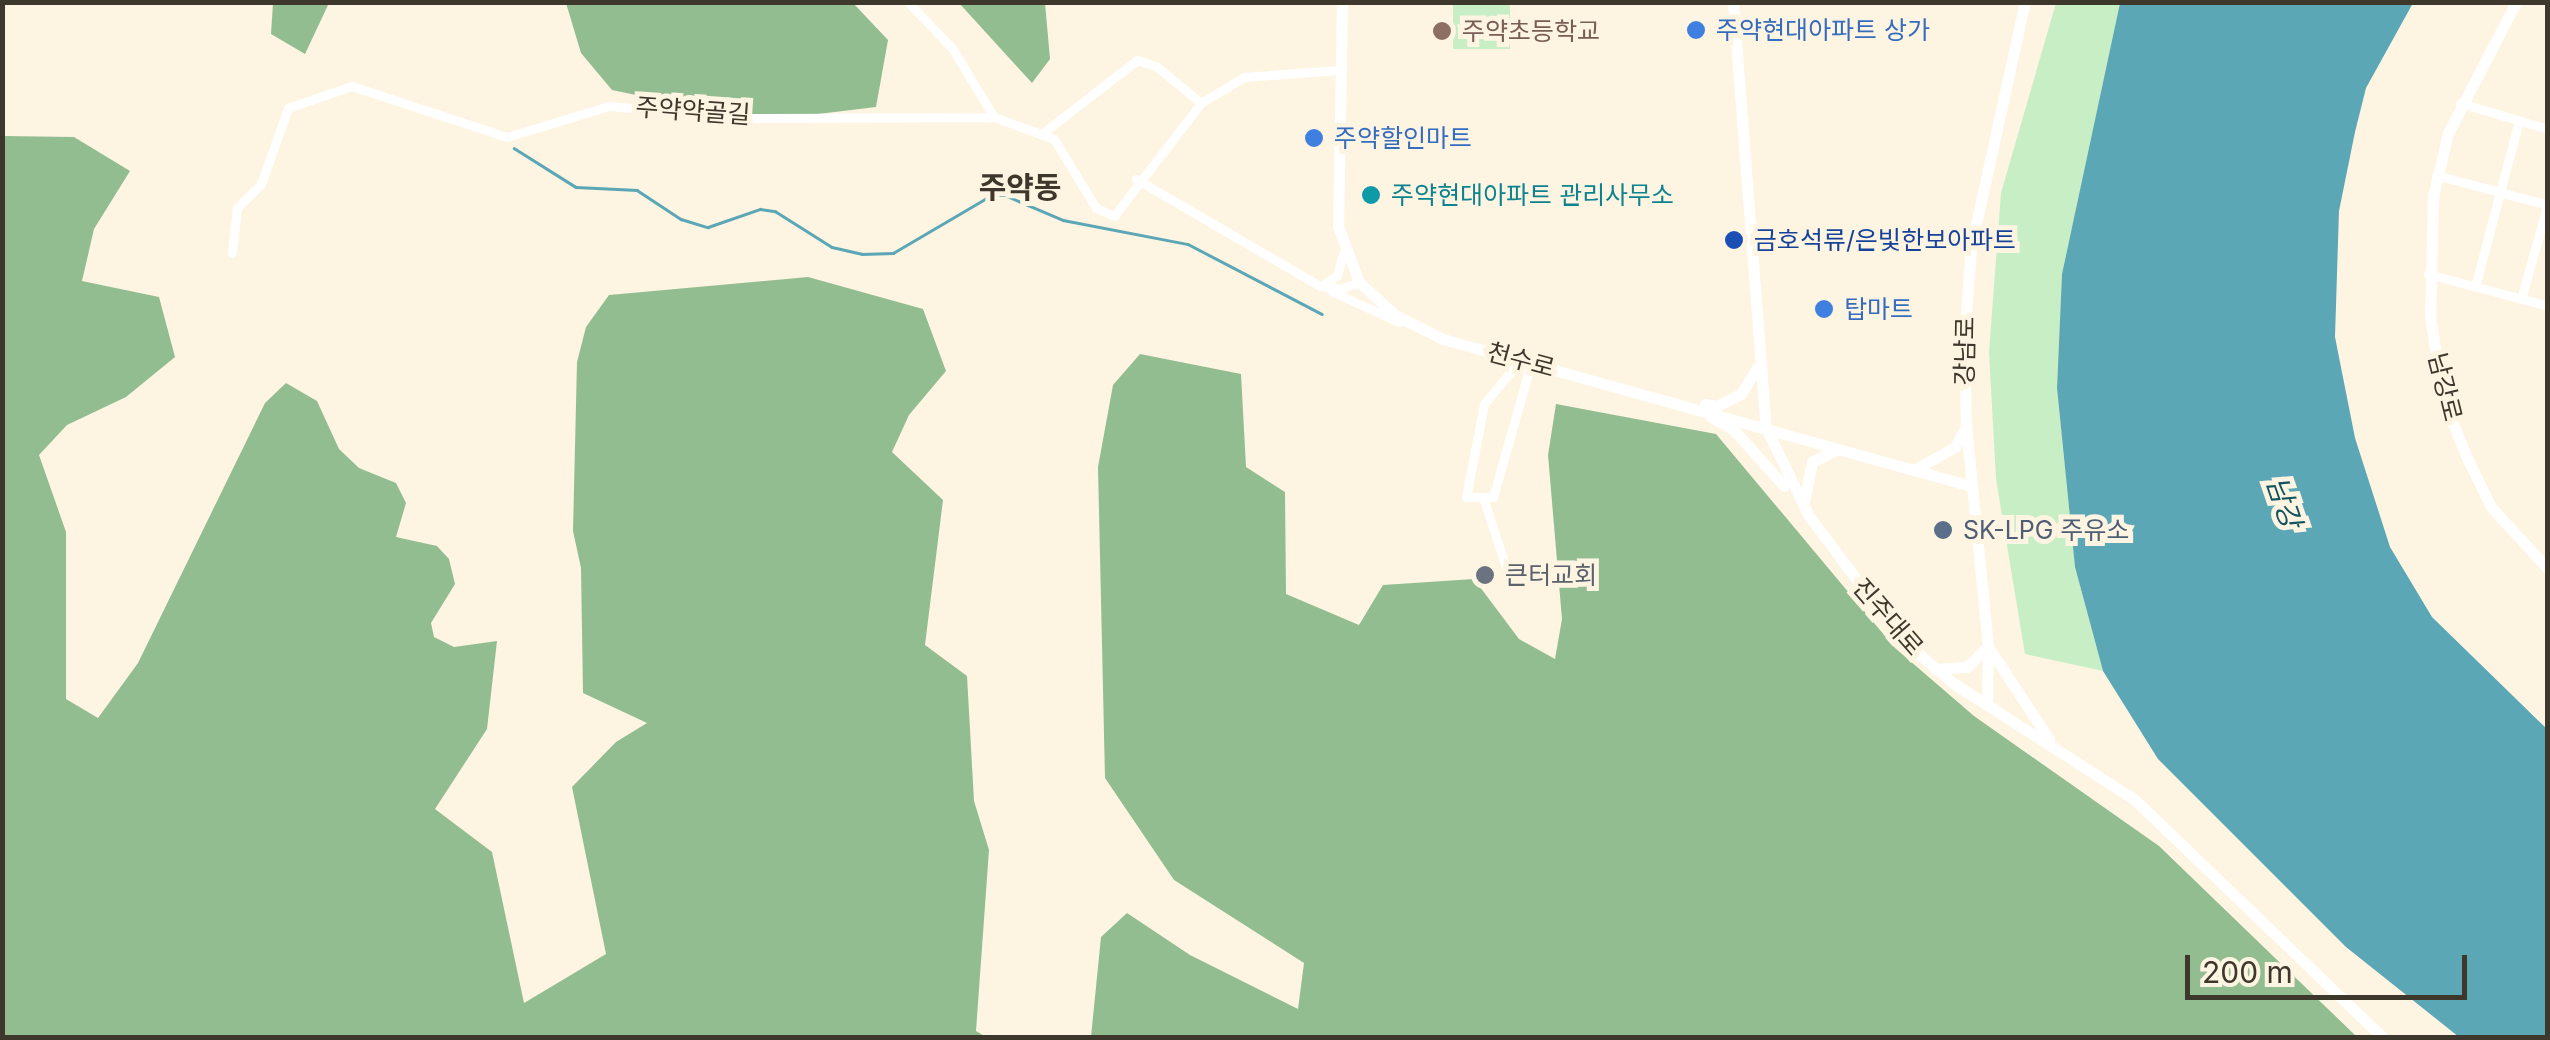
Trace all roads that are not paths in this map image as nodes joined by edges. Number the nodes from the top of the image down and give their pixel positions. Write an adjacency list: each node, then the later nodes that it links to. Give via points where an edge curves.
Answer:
1 (908, 2): 9 (street, via 952,48)
2 (1342, 2): 6 (street, 천수로)
3 (1733, 2): 27 (street, 진주대로)
4 (2024, 2): 29 (street, 강남로, via 1971,246)
5 (2516, 2): 8 (street, 남강로)
6 (1340, 70): 7 (street, via 1244,77); 17 (street, 천수로, via 1334,204)
7 (1201, 103): 12 (street, via 1156,66 1138,60); 14 (street)
8 (2460, 103): 10 (street); 13 (street, 남강로)
9 (994, 118): 12 (street, 주약약골길); 18 (street, 주약약골길, via 744,118 609,106 507,138 352,86 288,108 262,184 237,208)
10 (2519, 121): 11 (street); 15 (street)
11 (2548, 129)
12 (1044, 132): 14 (street, via 1081,173 1096,208 1114,216)
13 (2436, 175): 15 (street); 19 (street, 남강로)
14 (1136, 179): 21 (street)
15 (2500, 192): 16 (street); 22 (street)
16 (2547, 204): 23 (street)
17 (1344, 251): 20 (street, 천수로); 21 (street, via 1336,275)
18 (232, 252)
19 (2428, 274): 22 (street); 36 (street, 남강로, via 2444,400 2491,506)
20 (1358, 282): 21 (street, via 1341,289); 25 (street, 천수로, via 1395,315)
21 (1320, 286): 25 (street)
22 (2475, 286): 23 (street)
23 (2521, 299): 24 (street)
24 (2548, 306)
25 (1443, 339): 26 (street, 천수로)
26 (1531, 363): 28 (street, 천수로); 34 (street, via 1493,497); 34 (street, via 1513,369 1484,404 1466,497)
27 (1758, 365): 28 (street, via 1730,402); 30 (street, 진주대로)
28 (1676, 399): 30 (street, 천수로); 35 (street, via 1734,430)
29 (1966, 426): 32 (street, via 1955,447); 33 (street, 강남로)
30 (1766, 428): 31 (street, 천수로); 35 (street, 진주대로)
31 (1841, 449): 32 (street, 천수로); 35 (street, via 1819,454 1806,472)
32 (1914, 470): 33 (street, 천수로)
33 (1971, 486): 38 (street, 강남로)
34 (1484, 500): 37 (street)
35 (1809, 516): 39 (street, 진주대로, via 1901,639)
36 (2548, 569)
37 (1508, 574)
38 (1988, 646): 39 (street, via 1967,668); 40 (street, 강남로); 41 (street)
39 (1934, 668): 40 (street, 진주대로)
40 (1987, 704): 41 (street, 진주대로)
41 (2055, 746): 42 (street, 진주대로, via 2164,825)
42 (2383, 1038)

